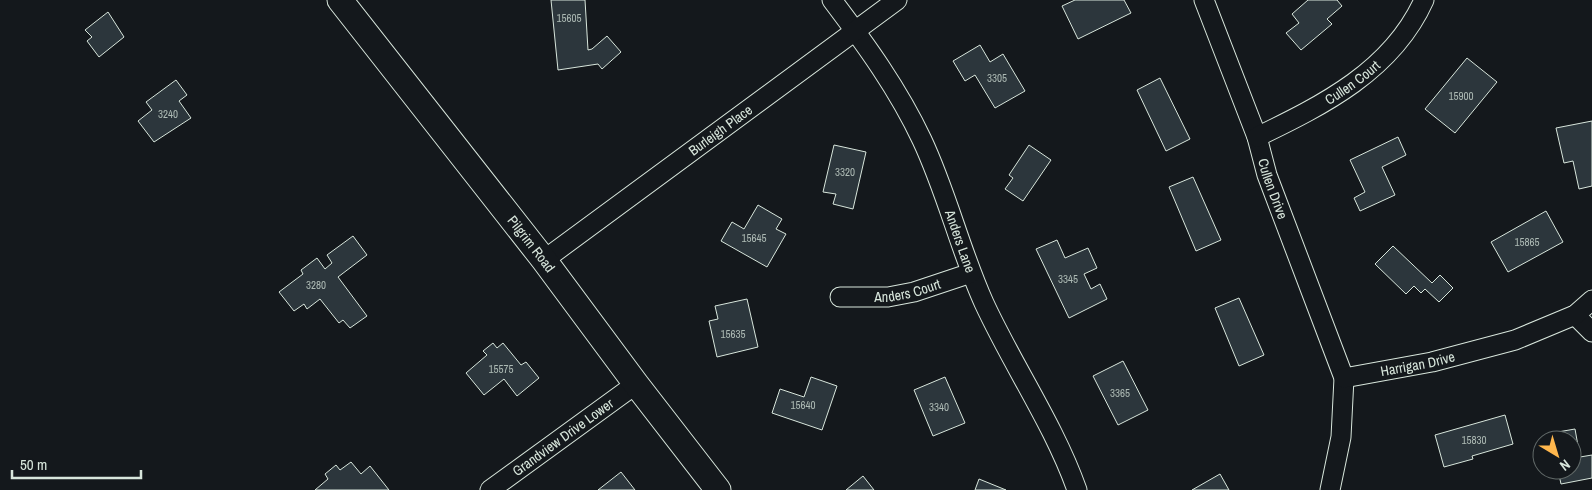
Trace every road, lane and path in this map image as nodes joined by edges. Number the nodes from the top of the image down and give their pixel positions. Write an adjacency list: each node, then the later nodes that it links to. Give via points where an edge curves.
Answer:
1 (340, 0): 8 (main road, Pilgrim Road)
2 (832, 0): 6 (street, Anders Lane)
3 (897, 0): 6 (street, Burleigh Place)
4 (1204, 0): 7 (street, Cullen Drive)
5 (1424, 0): 7 (street, Cullen Court, via 1413,22 1388,55 1329,100)
6 (855, 31): 8 (street, Burleigh Place); 9 (street, Anders Lane, via 896,88 923,140)
7 (1257, 137): 14 (street, Cullen Drive, via 1267,176)
8 (544, 260): 15 (main road, Pilgrim Road)
9 (971, 273): 10 (street, Anders Court, via 888,297); 18 (street, Anders Lane, via 998,332 1059,443)
10 (840, 297)
11 (1592, 300): 12 (street, Harrigan Drive)
12 (1575, 315): 13 (street); 14 (street, Harrigan Drive, via 1515,340 1432,362)
13 (1592, 332)
14 (1344, 378): 19 (street, via 1341,436)
15 (636, 384): 16 (street, Grandview Drive Lower); 17 (main road, Pilgrim Road)
16 (490, 490)
17 (718, 490)
18 (1077, 490)
19 (1330, 490)

